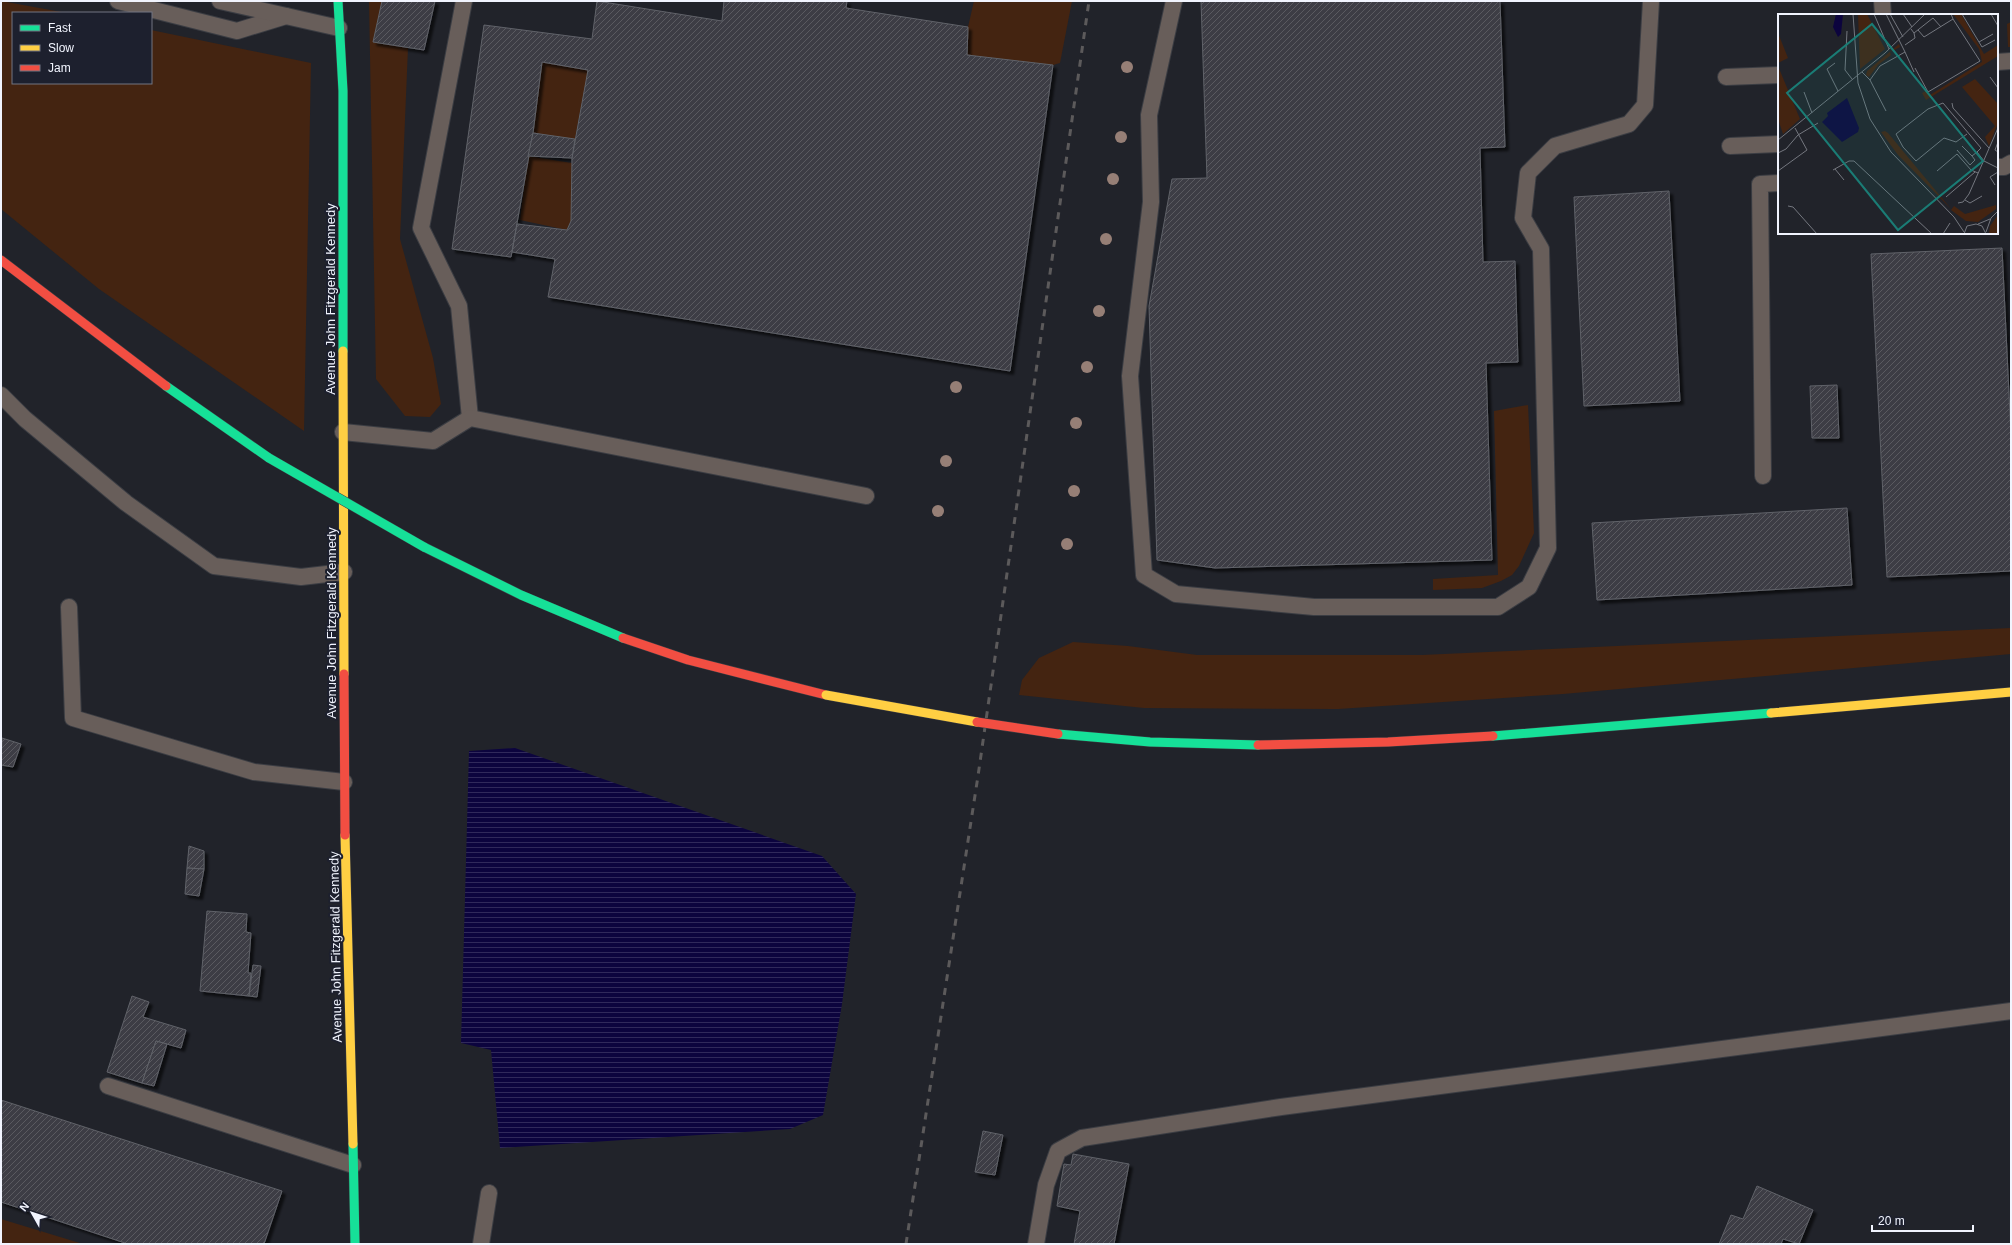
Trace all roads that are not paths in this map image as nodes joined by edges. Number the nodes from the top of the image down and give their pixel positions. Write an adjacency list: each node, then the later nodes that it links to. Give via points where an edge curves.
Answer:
1 (118, 1): 9 (lane, via 236,31)
2 (220, 1): 9 (lane)
3 (338, 1): 10 (main road, Avenue John Fitzgerald Kennedy)
4 (464, 1): 22 (lane, via 421,228 459,306)
5 (1174, 1): 6 (lane, via 1148,115 1151,202 1130,376 1144,574 1176,594 1314,607 1498,607 1529,587 1548,548 1541,249 1523,218 1528,173 1555,146 1629,124 1645,105)
6 (1651, 1)
7 (1882, 1): 8 (lane)
8 (1883, 14)
9 (286, 16): 10 (lane)
10 (339, 28): 23 (main road, Avenue John Fitzgerald Kennedy, via 343,91)
11 (2011, 61): 12 (lane)
12 (1998, 62)
13 (1778, 75): 14 (lane)
14 (1726, 77)
15 (1778, 144): 16 (lane)
16 (1730, 146)
17 (2011, 163): 18 (lane)
18 (1998, 167)
19 (1778, 183): 24 (lane, via 1760,184)
20 (1, 260): 28 (main road, bridge, via 180,398 269,458 424,547 556,611 619,636 688,660 826,695 941,717 1058,734 1161,743 1270,746 1376,743 1673,723)
21 (1, 395): 26 (lane, via 25,420 126,503 214,566 301,577)
22 (470, 418): 23 (lane, via 433,441); 25 (lane)
23 (344, 432): 26 (main road, Avenue John Fitzgerald Kennedy)
24 (1763, 476)
25 (866, 496)
26 (344, 572): 29 (main road, Avenue John Fitzgerald Kennedy)
27 (69, 607): 29 (lane, via 73,718 254,772)
28 (2011, 692)
29 (344, 782): 32 (main road, Avenue John Fitzgerald Kennedy)
30 (2011, 1011): 36 (lane, via 1320,1102 1082,1138 1058,1151 1046,1185)
31 (108, 1086): 32 (lane)
32 (353, 1165): 34 (main road, Avenue John Fitzgerald Kennedy)
33 (489, 1193): 35 (lane)
34 (355, 1244)
35 (480, 1244)
36 (1036, 1244)

